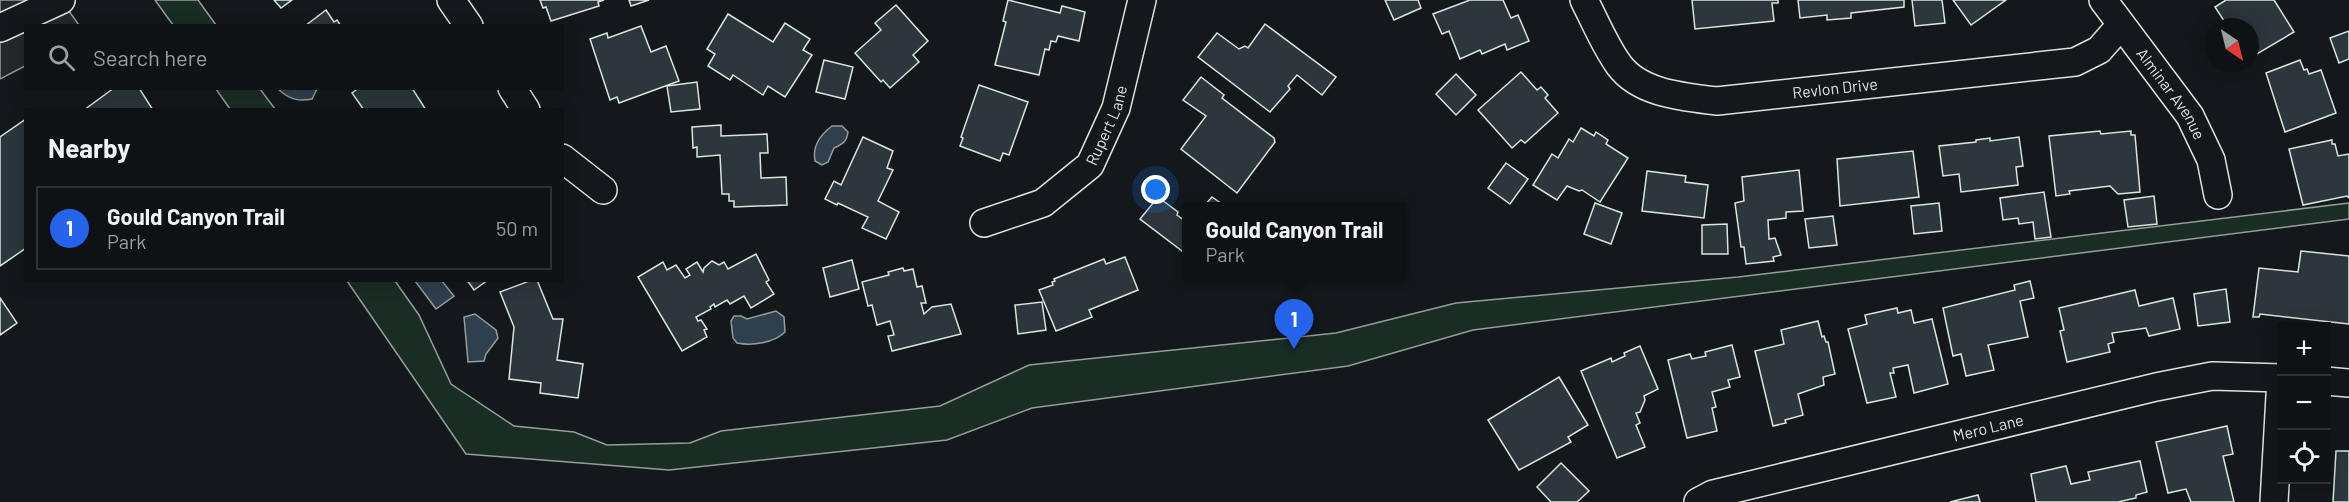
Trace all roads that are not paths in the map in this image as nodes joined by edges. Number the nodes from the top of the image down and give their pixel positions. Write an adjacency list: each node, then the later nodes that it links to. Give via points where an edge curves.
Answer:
1 (61, 0): 8 (street)
2 (451, 0): 6 (street)
3 (1142, 0): 14 (street, Rupert Lane, via 1116,108 1090,165 1043,202)
4 (1584, 0): 7 (street, Revlon Drive, via 1620,67 1639,83 1678,96 1717,101 2074,62 2099,50)
5 (2103, 0): 7 (street, Alminar Avenue)
6 (467, 24)
7 (2121, 25): 13 (street, Alminar Avenue, via 2190,116 2211,160)
8 (0, 28)
9 (513, 90): 10 (street)
10 (525, 108)
11 (564, 160): 12 (street)
12 (603, 190)
13 (2217, 195)
14 (984, 223)
15 (2277, 378): 19 (street, Mero Lane, via 2212,376 2156,387 1713,494)
16 (2331, 381): 17 (street)
17 (2349, 383)
18 (2278, 430): 20 (street)
19 (1698, 502)
20 (2274, 502)

